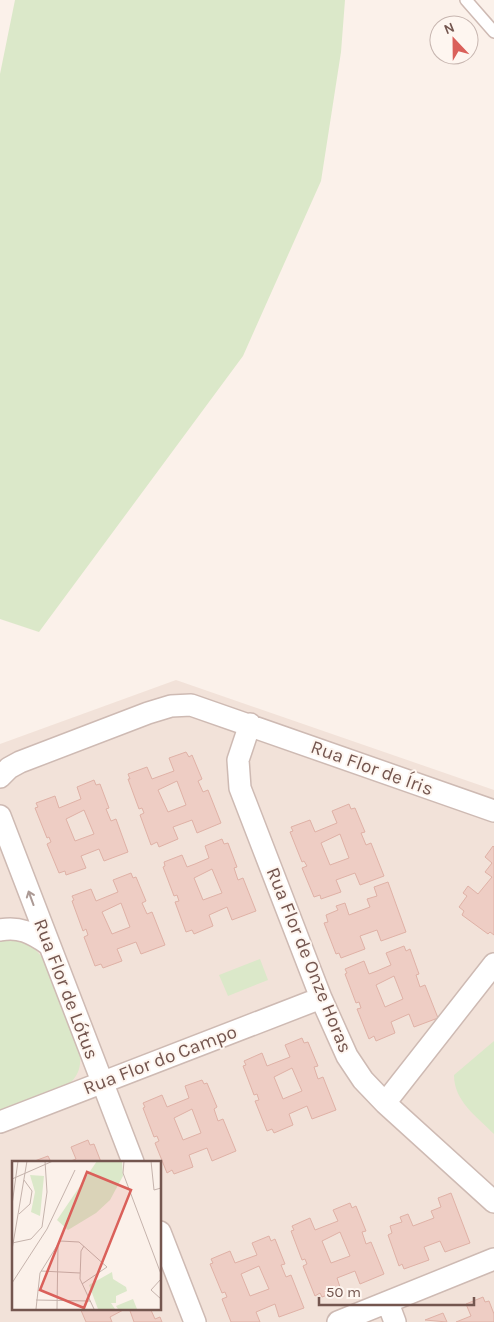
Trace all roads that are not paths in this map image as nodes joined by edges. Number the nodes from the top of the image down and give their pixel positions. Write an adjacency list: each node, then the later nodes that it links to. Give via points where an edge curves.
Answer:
1 (466, 0): 2 (lane)
2 (494, 32)
3 (250, 724): 4 (street, Rua Flor de Íris, via 198,706 171,706 20,762); 5 (street, Rua Flor de Íris); 10 (street, Rua Flor de Onze Horas, via 238,760 240,788)
4 (0, 777)
5 (494, 811)
6 (0, 816): 8 (street, Rua Flor de Lótus, one-way to 6)
7 (0, 930): 8 (street, via 28,931)
8 (48, 944): 11 (street, Rua Flor de Lótus)
9 (494, 964): 12 (street)
10 (321, 998): 11 (street, Rua Flor do Campo); 12 (street, Rua Flor de Onze Horas, via 347,1056 363,1080)
11 (101, 1082): 13 (street, Rua Flor do Campo); 14 (street, Rua Flor de Lótus)
12 (385, 1103): 15 (street, Rua Flor de Onze Horas)
13 (0, 1122)
14 (132, 1161)
15 (494, 1202)
16 (161, 1234): 19 (street)
17 (494, 1259): 18 (street)
18 (391, 1312): 20 (street)
19 (196, 1322)
20 (338, 1322)

